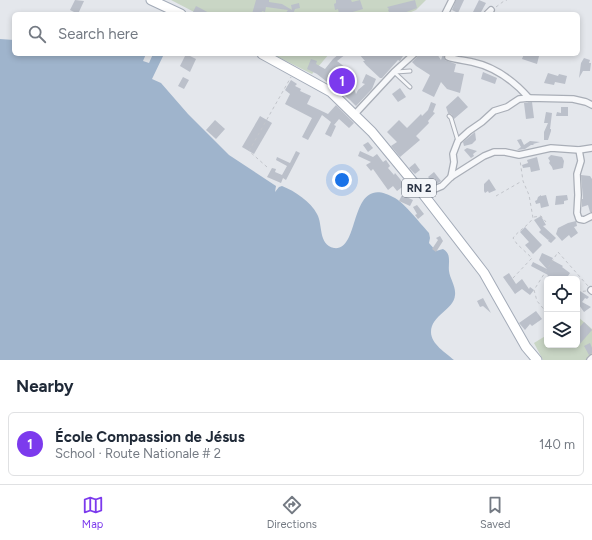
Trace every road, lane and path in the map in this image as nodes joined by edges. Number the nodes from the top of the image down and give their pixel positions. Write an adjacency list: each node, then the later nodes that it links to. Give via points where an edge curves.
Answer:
1 (151, 0): 5 (main road)
2 (452, 0): 6 (street)
3 (507, 0): 4 (path)
4 (491, 10)
5 (177, 12)
6 (446, 12)
7 (266, 56): 10 (main road, RN 2)
8 (412, 56): 12 (street)
9 (448, 56): 14 (street, via 494,70 511,80)
10 (294, 71): 16 (main road, RN 2, via 331,92); 22 (path, via 249,151)
11 (410, 71): 12 (lane)
12 (394, 72): 13 (lane); 16 (street)
13 (410, 87)
14 (529, 98): 15 (street, via 573,99); 18 (street, via 519,99 507,107 494,111)
15 (592, 105)
16 (355, 114): 25 (main road, RN 2)
17 (449, 116): 18 (lane)
18 (458, 141): 23 (street, via 453,154)
19 (592, 148): 20 (street)
20 (580, 150): 21 (street, via 551,148); 27 (street, via 577,213 579,219 584,220)
21 (519, 155): 23 (street, via 494,152); 24 (path)
22 (267, 167)
23 (451, 176): 25 (street, via 442,186)
24 (523, 181): 26 (path); 28 (path, via 529,195)
25 (423, 194): 35 (main road, RN 2, via 484,273 526,347)
26 (496, 196)
27 (592, 216)
28 (533, 218): 29 (path, via 541,216); 30 (path, via 513,238 532,258)
29 (546, 222)
30 (513, 278)
31 (592, 290): 32 (path); 33 (path, via 558,252 534,290 537,301)
32 (580, 292)
33 (546, 312)
34 (592, 358): 36 (street)
35 (537, 360)
36 (590, 360)

